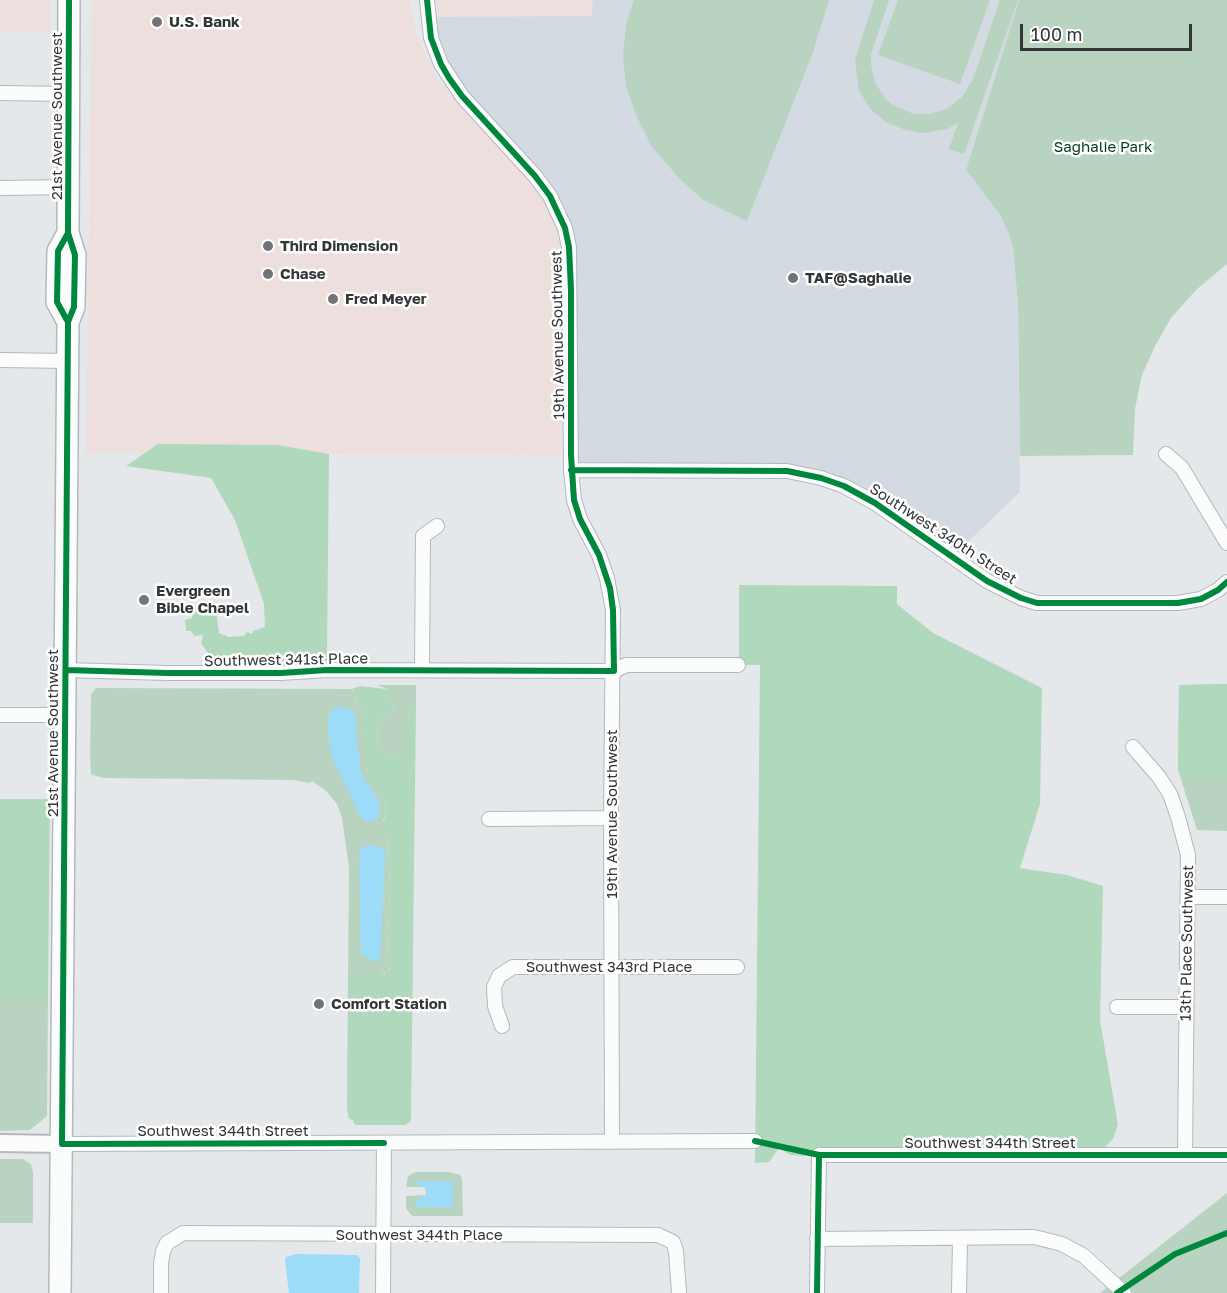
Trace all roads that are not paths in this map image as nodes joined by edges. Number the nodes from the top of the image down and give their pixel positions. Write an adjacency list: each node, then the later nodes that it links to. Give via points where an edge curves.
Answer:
1 (69, 0): 4 (main road, 21st Avenue Southwest)
2 (427, 0): 10 (street, 19th Avenue Southwest, via 431,38 449,78 535,176 565,228 569,247)
3 (0, 93): 4 (street)
4 (69, 94): 5 (main road, 21st Avenue Southwest)
5 (68, 187): 6 (street); 8 (main road, 21st Avenue Southwest, via 68,233 75,255)
6 (0, 188)
7 (0, 360): 8 (street)
8 (68, 361): 15 (main road, 21st Avenue Southwest)
9 (1166, 454): 12 (street, via 1182,468)
10 (572, 470): 13 (street, Southwest 340th Street, via 754,470 821,478 875,503 987,581 1037,603 1178,603 1201,599); 17 (street, 19th Avenue Southwest, via 577,513 599,555 610,588)
11 (437, 526): 16 (street, via 423,536)
12 (1227, 543)
13 (1227, 582)
14 (738, 665): 17 (street, Southwest 341st Place, via 626,665)
15 (66, 670): 16 (street, Southwest 341st Place); 19 (main road, 21st Avenue Southwest)
16 (422, 670): 17 (street, Southwest 341st Place)
17 (614, 671): 21 (street, 19th Avenue Southwest)
18 (0, 715): 19 (street)
19 (66, 715): 34 (main road, 21st Avenue Southwest)
20 (1133, 747): 23 (street, 13th Place Southwest, via 1170,794 1188,855)
21 (611, 818): 22 (street); 25 (street, 19th Avenue Southwest)
22 (489, 819)
23 (1188, 897): 24 (street); 28 (street, 13th Place Southwest)
24 (1227, 897)
25 (612, 966): 26 (street, Southwest 343rd Place); 29 (street, Southwest 343rd Place, via 508,969 494,987); 30 (street, 19th Avenue Southwest)
26 (737, 967)
27 (1117, 1007): 28 (street)
28 (1186, 1007): 35 (street, 13th Place Southwest)
29 (502, 1026)
30 (612, 1142): 31 (street, Southwest 344th Street); 33 (street, Southwest 344th Street)
31 (755, 1142)
32 (0, 1143): 34 (street, Southwest 344th Street)
33 (384, 1143): 34 (street, Southwest 344th Street); 37 (street)
34 (62, 1144): 40 (main road, 21st Avenue Southwest)
35 (1185, 1155): 36 (street, Southwest 344th Street); 38 (street, Southwest 344th Street, via 819,1155)
36 (1227, 1155)
37 (383, 1235): 41 (street, Southwest 344th Place, via 183,1233 167,1243 161,1264); 42 (street); 43 (street, Southwest 344th Place, via 663,1236 676,1251)
38 (817, 1239): 39 (street); 44 (street)
39 (960, 1239): 45 (street); 46 (street, via 1051,1240 1084,1256)
40 (60, 1293)
41 (161, 1293)
42 (383, 1293)
43 (679, 1293)
44 (817, 1293)
45 (959, 1293)
46 (1124, 1293)

